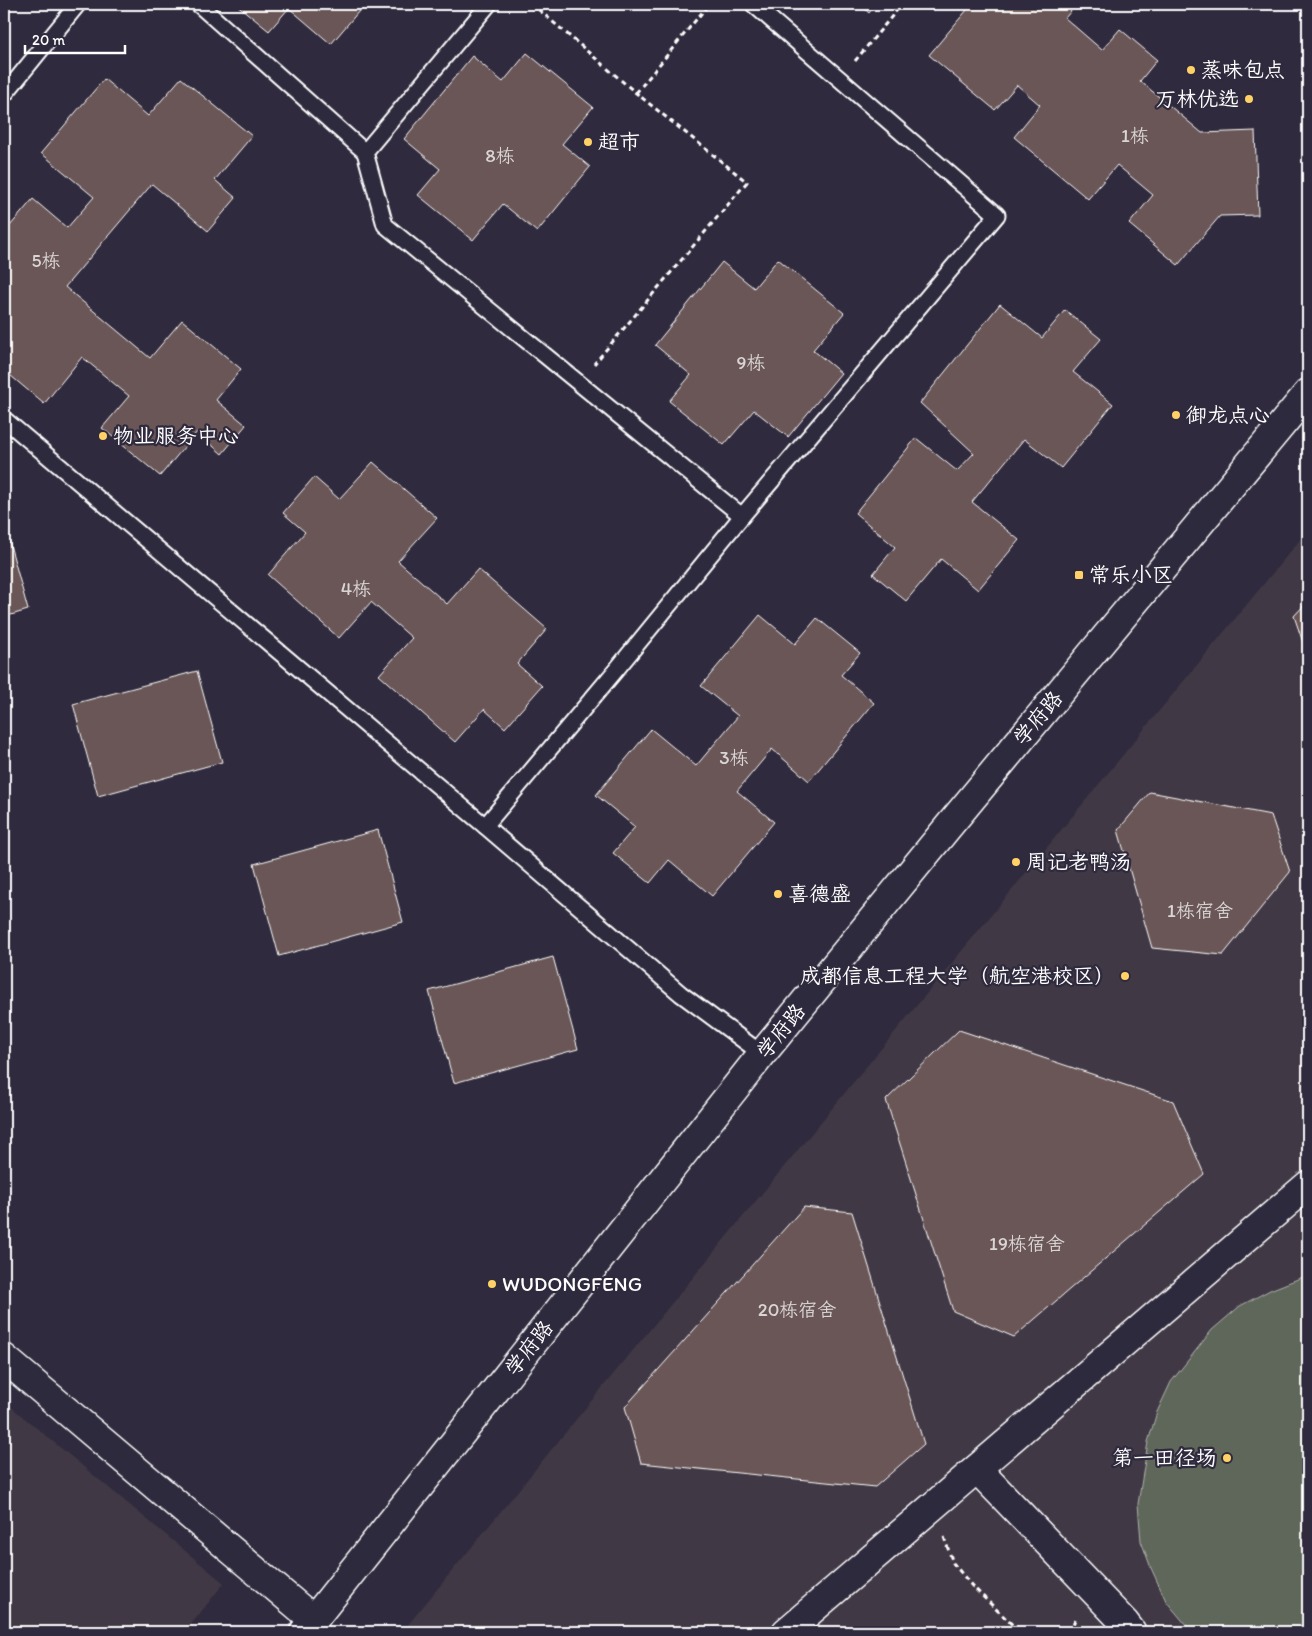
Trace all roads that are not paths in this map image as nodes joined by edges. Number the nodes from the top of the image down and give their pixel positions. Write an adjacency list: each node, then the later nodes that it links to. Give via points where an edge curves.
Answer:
1 (78, 4): 5 (lane)
2 (198, 4): 6 (lane)
3 (489, 4): 6 (lane)
4 (753, 4): 9 (lane, via 997,215)
5 (4, 95)
6 (365, 152): 9 (lane, via 385,226)
7 (1308, 393): 11 (main road, 学府路)
8 (4, 419): 10 (lane)
9 (742, 516): 10 (lane)
10 (485, 826): 11 (lane, via 681,994)
11 (762, 1054): 15 (main road, 学府路)
12 (1308, 1185): 14 (main road)
13 (4, 1358): 15 (main road)
14 (977, 1469): 16 (main road); 17 (main road)
15 (309, 1626)
16 (786, 1632)
17 (1132, 1632)

